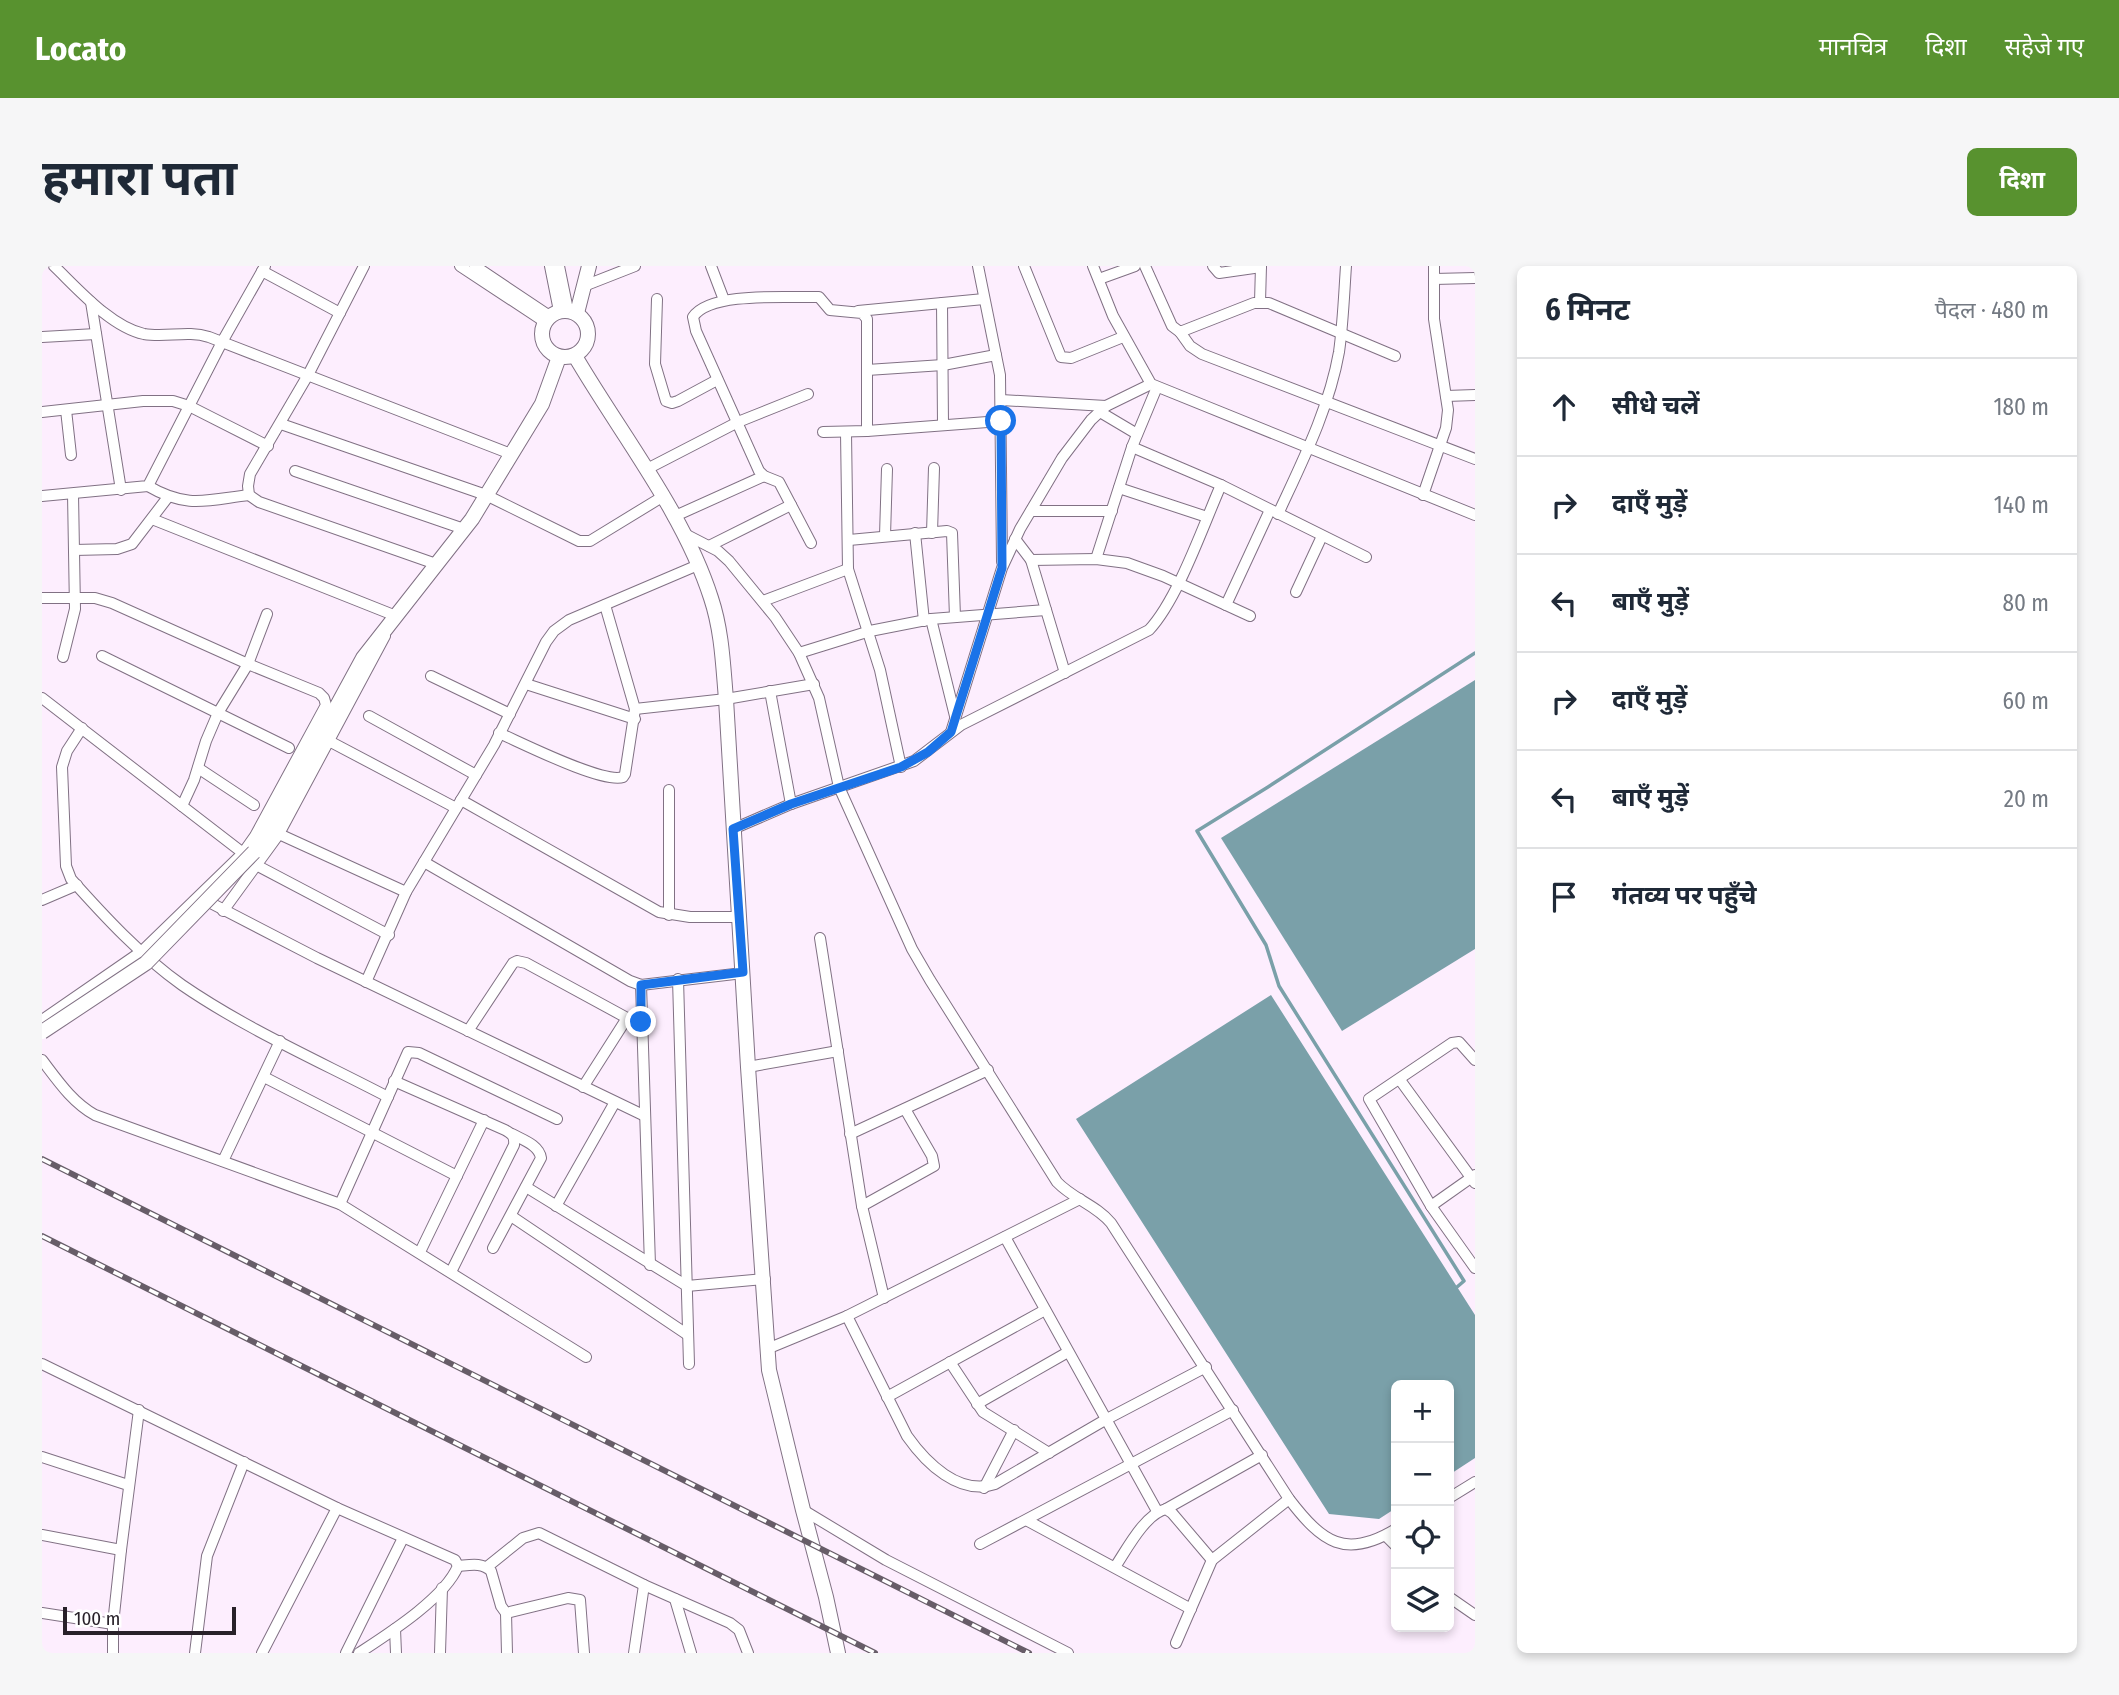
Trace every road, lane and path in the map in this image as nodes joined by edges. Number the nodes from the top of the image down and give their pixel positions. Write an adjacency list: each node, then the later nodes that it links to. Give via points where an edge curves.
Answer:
1 (54, 266): 27 (street)
2 (364, 266): 31 (street)
3 (460, 266): 32 (street)
4 (475, 266): 32 (street)
5 (550, 266): 32 (street)
6 (559, 266): 32 (street)
7 (589, 266): 23 (street)
8 (635, 266): 23 (street)
9 (711, 266): 26 (street)
10 (978, 266): 25 (street)
11 (1024, 266): 37 (street, via 1061,357 1071,358)
12 (1093, 266): 21 (street)
13 (1135, 266): 21 (street)
14 (1145, 266): 33 (street, via 1172,326)
15 (1213, 266): 18 (street, via 1219,272)
16 (1346, 266): 35 (street)
17 (1434, 266): 22 (street)
18 (1261, 267): 28 (street)
19 (263, 269): 31 (street); 38 (street)
20 (1475, 278): 22 (street)
21 (1099, 279): 37 (street)
22 (1434, 279): 50 (street, via 1434,319)
23 (584, 286): 32 (street)
24 (657, 299): 46 (street, via 655,364 666,401 678,401)
25 (985, 299): 29 (street); 39 (street)
26 (724, 300): 30 (street, via 819,297 830,310); 46 (street, via 696,311 693,317)
27 (91, 302): 34 (street); 38 (street, via 134,331 199,334)
28 (1260, 302): 33 (street); 35 (street)
29 (942, 303): 30 (street); 43 (street)
30 (857, 312): 44 (street, via 867,318)
31 (340, 313): 45 (street)
32 (560, 314): 40 (street, via 588,327 586,345); 42 (street, via 542,339)
33 (1180, 332): 52 (street, via 1202,354)
34 (96, 334): 36 (street); 53 (street)
35 (1341, 335): 41 (street); 52 (street)
36 (42, 337)
37 (1124, 337): 47 (street)
38 (222, 342): 45 (street); 54 (street)
39 (996, 355): 43 (street); 51 (street)
40 (575, 356): 42 (street); 74 (street)
41 (1395, 356)
42 (559, 357): 70 (street, via 542,404)
43 (943, 365): 44 (street); 61 (street)
44 (867, 370): 62 (street)
45 (308, 375): 60 (street); 70 (street)
46 (717, 380): 59 (street)
47 (1154, 385): 55 (street); 65 (street); 69 (street)
48 (808, 394): 59 (street)
49 (1475, 395): 50 (street)
50 (1446, 396): 67 (street, via 1446,428)
51 (1001, 400): 55 (street); 58 (street)
52 (1325, 401): 67 (street); 69 (street)
53 (107, 406): 54 (street, via 158,400); 56 (street); 81 (street)
54 (189, 406): 66 (street); 79 (street)
55 (1103, 409): 65 (street); 90 (street, via 1062,458)
56 (65, 410): 57 (street); 71 (street)
57 (42, 412)
58 (1001, 421): 61 (street); 113 (street)
59 (738, 422): 74 (street); 77 (street)
60 (281, 424): 66 (street); 84 (street)
61 (943, 425): 62 (street)
62 (867, 431): 64 (street)
63 (823, 432): 64 (street)
64 (846, 433): 104 (street)
65 (1137, 434): 68 (street)
66 (268, 446): 83 (street, via 250,474)
67 (1440, 446): 72 (street); 85 (street)
68 (1132, 447): 78 (street); 80 (street)
69 (1308, 448): 85 (street); 92 (street)
70 (511, 454): 84 (street)
71 (71, 455)
72 (1475, 459)
73 (934, 468): 100 (street)
74 (646, 469): 88 (street)
75 (887, 469): 101 (street)
76 (295, 471): 97 (street)
77 (764, 476): 89 (street, via 779,482); 94 (street)
78 (1221, 485): 92 (street); 95 (street)
79 (148, 486): 81 (street); 87 (street)
80 (1119, 488): 91 (street); 95 (street)
81 (121, 490): 82 (street)
82 (73, 494): 86 (street); 107 (street)
83 (249, 495): 87 (street, via 186,502); 111 (street)
84 (486, 495): 88 (street, via 584,542); 97 (street)
85 (1423, 495): 93 (street)
86 (42, 496)
87 (168, 497): 96 (street)
88 (662, 497): 94 (street)
89 (791, 505): 105 (street); 106 (street)
90 (1031, 511): 91 (street); 103 (street)
91 (1112, 511): 109 (street)
92 (1274, 512): 102 (street); 121 (street)
93 (1475, 515)
94 (673, 517): 98 (street)
95 (1207, 517): 115 (street)
96 (152, 519): 107 (street, via 126,548); 125 (street)
97 (464, 529): 111 (street)
98 (683, 533): 106 (street); 112 (street)
99 (915, 533): 100 (street); 101 (street); 128 (street)
100 (932, 533): 126 (street, via 950,531 953,537)
101 (885, 536): 104 (street)
102 (1322, 536): 108 (street); 116 (street)
103 (1015, 539): 110 (street); 113 (street)
104 (849, 540): 114 (street)
105 (811, 543)
106 (709, 546): 119 (street, via 729,561)
107 (74, 550): 117 (street)
108 (1366, 557)
109 (1096, 559): 110 (street); 115 (street, via 1127,563)
110 (1031, 560): 122 (street)
111 (436, 565): 125 (street)
112 (698, 565): 120 (street); 141 (street, via 722,641)
113 (1002, 568): 124 (street)
114 (848, 569): 119 (street); 130 (street)
115 (1178, 583): 121 (street); 135 (street, via 1149,630)
116 (1296, 592)
117 (75, 597): 118 (street); 133 (street); 134 (street, via 112,603)
118 (42, 598)
119 (763, 601): 131 (street)
120 (605, 605): 137 (street, via 554,631); 143 (street)
121 (1226, 606): 127 (street)
122 (1046, 610): 124 (street); 135 (street)
123 (267, 614): 134 (street)
124 (987, 615): 126 (street); 146 (street)
125 (396, 616): 129 (street)
126 (955, 617): 128 (street)
127 (1250, 617)
128 (928, 620): 130 (street); 146 (street)
129 (384, 628): 150 (street, via 383,642); 163 (street)
130 (870, 631): 131 (street); 152 (street)
131 (799, 653): 138 (street)
132 (102, 656): 142 (street)
133 (63, 657)
134 (248, 664): 142 (street); 163 (street, via 319,693 326,705 255,836)
135 (1065, 673): 148 (street)
136 (431, 676): 144 (street)
137 (526, 684): 143 (street); 144 (street)
138 (814, 684): 139 (street); 155 (street)
139 (770, 691): 141 (street); 158 (street)
140 (42, 698): 147 (street)
141 (726, 699): 143 (street); 161 (street)
142 (218, 713): 151 (street); 153 (street)
143 (635, 714): 149 (street, via 625,774 619,779 567,763)
144 (510, 715): 149 (street)
145 (369, 716): 154 (street)
146 (955, 716): 148 (street)
147 (82, 728): 160 (street); 165 (street, via 63,759 61,776 66,866)
148 (951, 732): 152 (street)
149 (499, 733): 154 (street)
150 (329, 741): 157 (street); 162 (street)
151 (289, 748)
152 (901, 767): 155 (street)
153 (198, 768): 159 (street); 160 (street)
154 (476, 775): 157 (street)
155 (839, 787): 158 (street); 189 (street, via 912,949)
156 (669, 790): 170 (street)
157 (459, 804): 164 (street); 170 (street)
158 (791, 804): 161 (street)
159 (254, 805)
160 (183, 806): 163 (street)
161 (733, 829): 171 (street)
162 (279, 834): 163 (street); 166 (street)
163 (251, 857): 167 (street); 169 (street); 172 (street); 183 (street, bridge, via 146,962)
164 (424, 862): 166 (street); 178 (street)
165 (76, 885): 168 (street); 174 (street)
166 (406, 892): 172 (street)
167 (198, 896): 169 (street); 174 (street)
168 (42, 900)
169 (223, 911): 177 (street)
170 (669, 915): 171 (street)
171 (740, 917): 175 (street)
172 (389, 935): 177 (street)
173 (820, 939): 185 (street)
174 (142, 951): 180 (street); 184 (street, via 181,984)
175 (743, 972): 176 (street); 188 (street)
176 (678, 979): 178 (street); 220 (street)
177 (366, 982): 182 (street)
178 (641, 985): 181 (street)
179 (627, 1018): 181 (street); 182 (street, via 517,961); 193 (street)
180 (42, 1020)
181 (641, 1022): 197 (street)
182 (468, 1031): 193 (street)
183 (42, 1032)
184 (280, 1041): 190 (street); 194 (street)
185 (838, 1052): 188 (street); 202 (street)
186 (42, 1060): 203 (street, via 70,1096 95,1115)
187 (1475, 1060): 191 (street, via 1456,1042)
188 (748, 1067): 219 (street)
189 (988, 1070): 196 (street); 207 (street, via 1058,1182)
190 (264, 1077): 200 (street); 203 (street)
191 (1400, 1080): 205 (street); 211 (street, via 1371,1096 1370,1105)
192 (394, 1081): 194 (street); 198 (street, via 404,1056 413,1051); 199 (street)
193 (583, 1087): 195 (street)
194 (388, 1097): 200 (street)
195 (615, 1102): 197 (street); 209 (street)
196 (905, 1109): 202 (street); 210 (street, via 934,1166)
197 (643, 1115): 216 (street)
198 (557, 1119)
199 (484, 1121): 201 (street); 204 (street)
200 (372, 1132): 204 (street); 208 (street)
201 (512, 1133): 206 (street, via 540,1152); 218 (street, via 514,1146)
202 (850, 1134): 210 (street)
203 (223, 1161): 208 (street)
204 (457, 1176): 215 (street)
205 (1474, 1178): 211 (street)
206 (526, 1187): 209 (street); 212 (street)
207 (1080, 1199): 213 (street); 231 (street, via 1095,1206 1111,1223)
208 (340, 1204): 215 (street)
209 (556, 1206): 216 (street)
210 (862, 1206): 221 (street)
211 (1432, 1206): 217 (street)
212 (511, 1216): 214 (street); 224 (street)
213 (1005, 1237): 221 (street); 222 (street)
214 (493, 1248)
215 (420, 1252): 218 (street)
216 (650, 1265): 220 (street)
217 (1475, 1268)
218 (451, 1272): 227 (street)
219 (765, 1279): 220 (street); 225 (street)
220 (687, 1286): 224 (street)
221 (884, 1298): 223 (street)
222 (1045, 1310): 226 (street); 228 (street)
223 (847, 1316): 225 (street); 232 (street)
224 (688, 1335): 230 (street)
225 (767, 1349): 249 (street)
226 (1068, 1352): 233 (street); 236 (street)
227 (586, 1357)
228 (950, 1362): 232 (street); 233 (street)
229 (42, 1364): 234 (street)
230 (689, 1364)
231 (1206, 1367): 235 (street); 236 (street)
232 (887, 1397): 245 (street, via 907,1436 928,1461 960,1484)
233 (977, 1404): 237 (street)
234 (139, 1410): 241 (street); 244 (street)
235 (1233, 1410): 239 (street); 242 (street)
236 (1105, 1420): 238 (street); 242 (street)
237 (1014, 1430): 238 (street); 245 (street)
238 (1049, 1453): 245 (street)
239 (1262, 1455): 247 (street); 250 (street)
240 (42, 1457): 244 (street)
241 (244, 1462): 248 (street); 275 (street, via 207,1556)
242 (1129, 1464): 250 (street); 251 (street)
243 (1475, 1482): 246 (street)
244 (128, 1485): 258 (street)
245 (984, 1488)
246 (1454, 1495)
247 (1289, 1499): 254 (street, via 1330,1541 1363,1545); 259 (street)
248 (337, 1508): 255 (street); 276 (street)
249 (803, 1510): 286 (street); 287 (street, via 886,1560)
250 (1161, 1510): 259 (street, via 1172,1513); 262 (street, via 1149,1518)
251 (1028, 1521): 257 (street); 262 (street)
252 (1391, 1532): 254 (street)
253 (42, 1535): 258 (street)
254 (1386, 1536): 256 (street)
255 (403, 1538): 260 (street, via 452,1558); 277 (street)
256 (1391, 1541)
257 (980, 1545)
258 (121, 1550): 271 (street)
259 (1212, 1560): 267 (street)
260 (458, 1566): 261 (street); 264 (street)
261 (487, 1567): 263 (street, via 523,1538 539,1532); 269 (street)
262 (1115, 1567): 267 (street)
263 (644, 1585): 265 (street); 283 (street)
264 (442, 1588): 272 (street); 280 (street)
265 (675, 1599): 284 (street); 285 (street, via 736,1627)
266 (1454, 1600): 270 (street)
267 (1191, 1609): 273 (street)
268 (42, 1612): 271 (street)
269 (506, 1613): 281 (street); 282 (street, via 576,1597 582,1606)
270 (1475, 1614)
271 (113, 1624): 274 (street)
272 (395, 1629): 278 (street); 279 (street)
273 (1176, 1643)
274 (113, 1653)
275 (195, 1653)
276 (262, 1653)
277 (346, 1653)
278 (359, 1653)
279 (396, 1653)
280 (440, 1653)
281 (507, 1653)
282 (584, 1653)
283 (634, 1653)
284 (691, 1653)
285 (748, 1653)
286 (838, 1653)
287 (1068, 1653)

